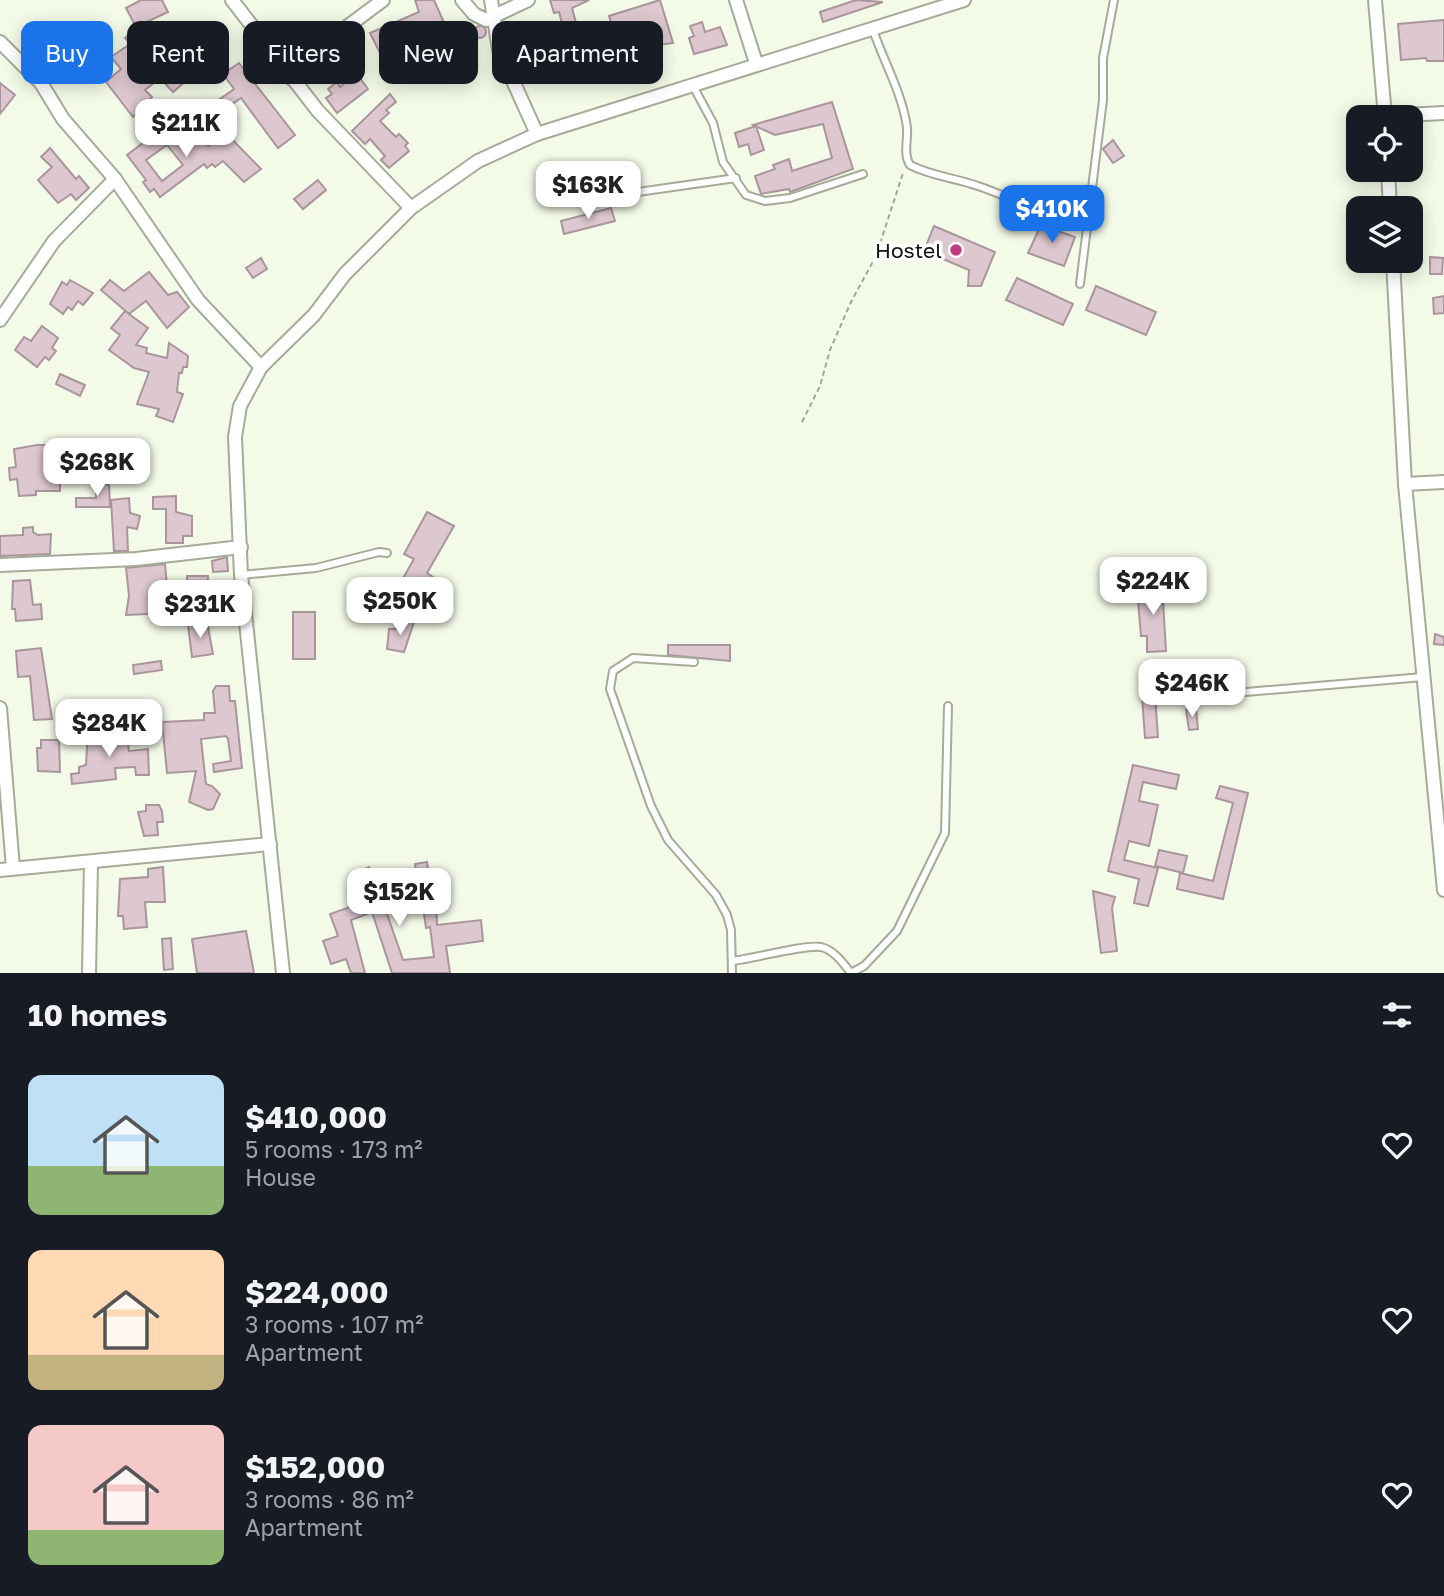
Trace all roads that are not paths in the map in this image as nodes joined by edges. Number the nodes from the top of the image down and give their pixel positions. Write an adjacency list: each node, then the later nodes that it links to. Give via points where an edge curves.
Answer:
1 (232, 0): 11 (street)
2 (383, 0): 12 (street)
3 (462, 0): 10 (street, via 481,20)
4 (491, 0): 10 (street)
5 (528, 0): 10 (street)
6 (737, 0): 15 (street)
7 (964, 0): 13 (street)
8 (1114, 0): 26 (lane, via 1102,58)
9 (1375, 0): 18 (street)
10 (495, 18): 21 (street, via 499,50)
11 (248, 21)
12 (355, 21)
13 (873, 30): 15 (street); 26 (lane, via 902,106 910,165 1034,208 1082,203)
14 (0, 42): 24 (street, via 41,83 63,119)
15 (756, 63): 17 (street)
16 (296, 84): 27 (street)
17 (692, 84): 21 (street); 23 (lane, via 713,123 723,162)
18 (1384, 105)
19 (1444, 113): 20 (street)
20 (1423, 114)
21 (537, 134): 27 (street, via 478,161)
22 (863, 174): 23 (lane, via 790,198 765,201 746,195)
23 (736, 178): 25 (lane)
24 (115, 179): 30 (street, via 54,241); 31 (street, via 198,300)
25 (631, 193)
26 (1091, 195): 29 (lane)
27 (411, 208): 31 (street)
28 (1394, 273): 33 (street)
29 (1080, 284)
30 (0, 320)
31 (261, 367): 34 (street, via 235,421)
32 (1444, 482): 33 (street)
33 (1405, 484): 39 (street)
34 (240, 547): 36 (street, via 136,559); 37 (street)
35 (387, 553): 37 (lane, via 316,568)
36 (0, 565)
37 (241, 575): 43 (street)
38 (694, 662): 48 (lane, via 633,658 613,671 610,689 651,806 668,840 716,895 727,915)
39 (1423, 677): 40 (lane); 46 (street)
40 (1187, 698)
41 (948, 706): 52 (lane, via 945,833 897,931 864,966)
42 (0, 708): 45 (street)
43 (270, 844): 44 (street); 50 (street)
44 (92, 862): 45 (street); 49 (street)
45 (6, 869)
46 (1444, 880): 47 (street)
47 (1444, 890)
48 (732, 961): 51 (lane); 52 (lane, via 822,947)
49 (89, 973)
50 (283, 973)
51 (732, 973)
52 (851, 973)

